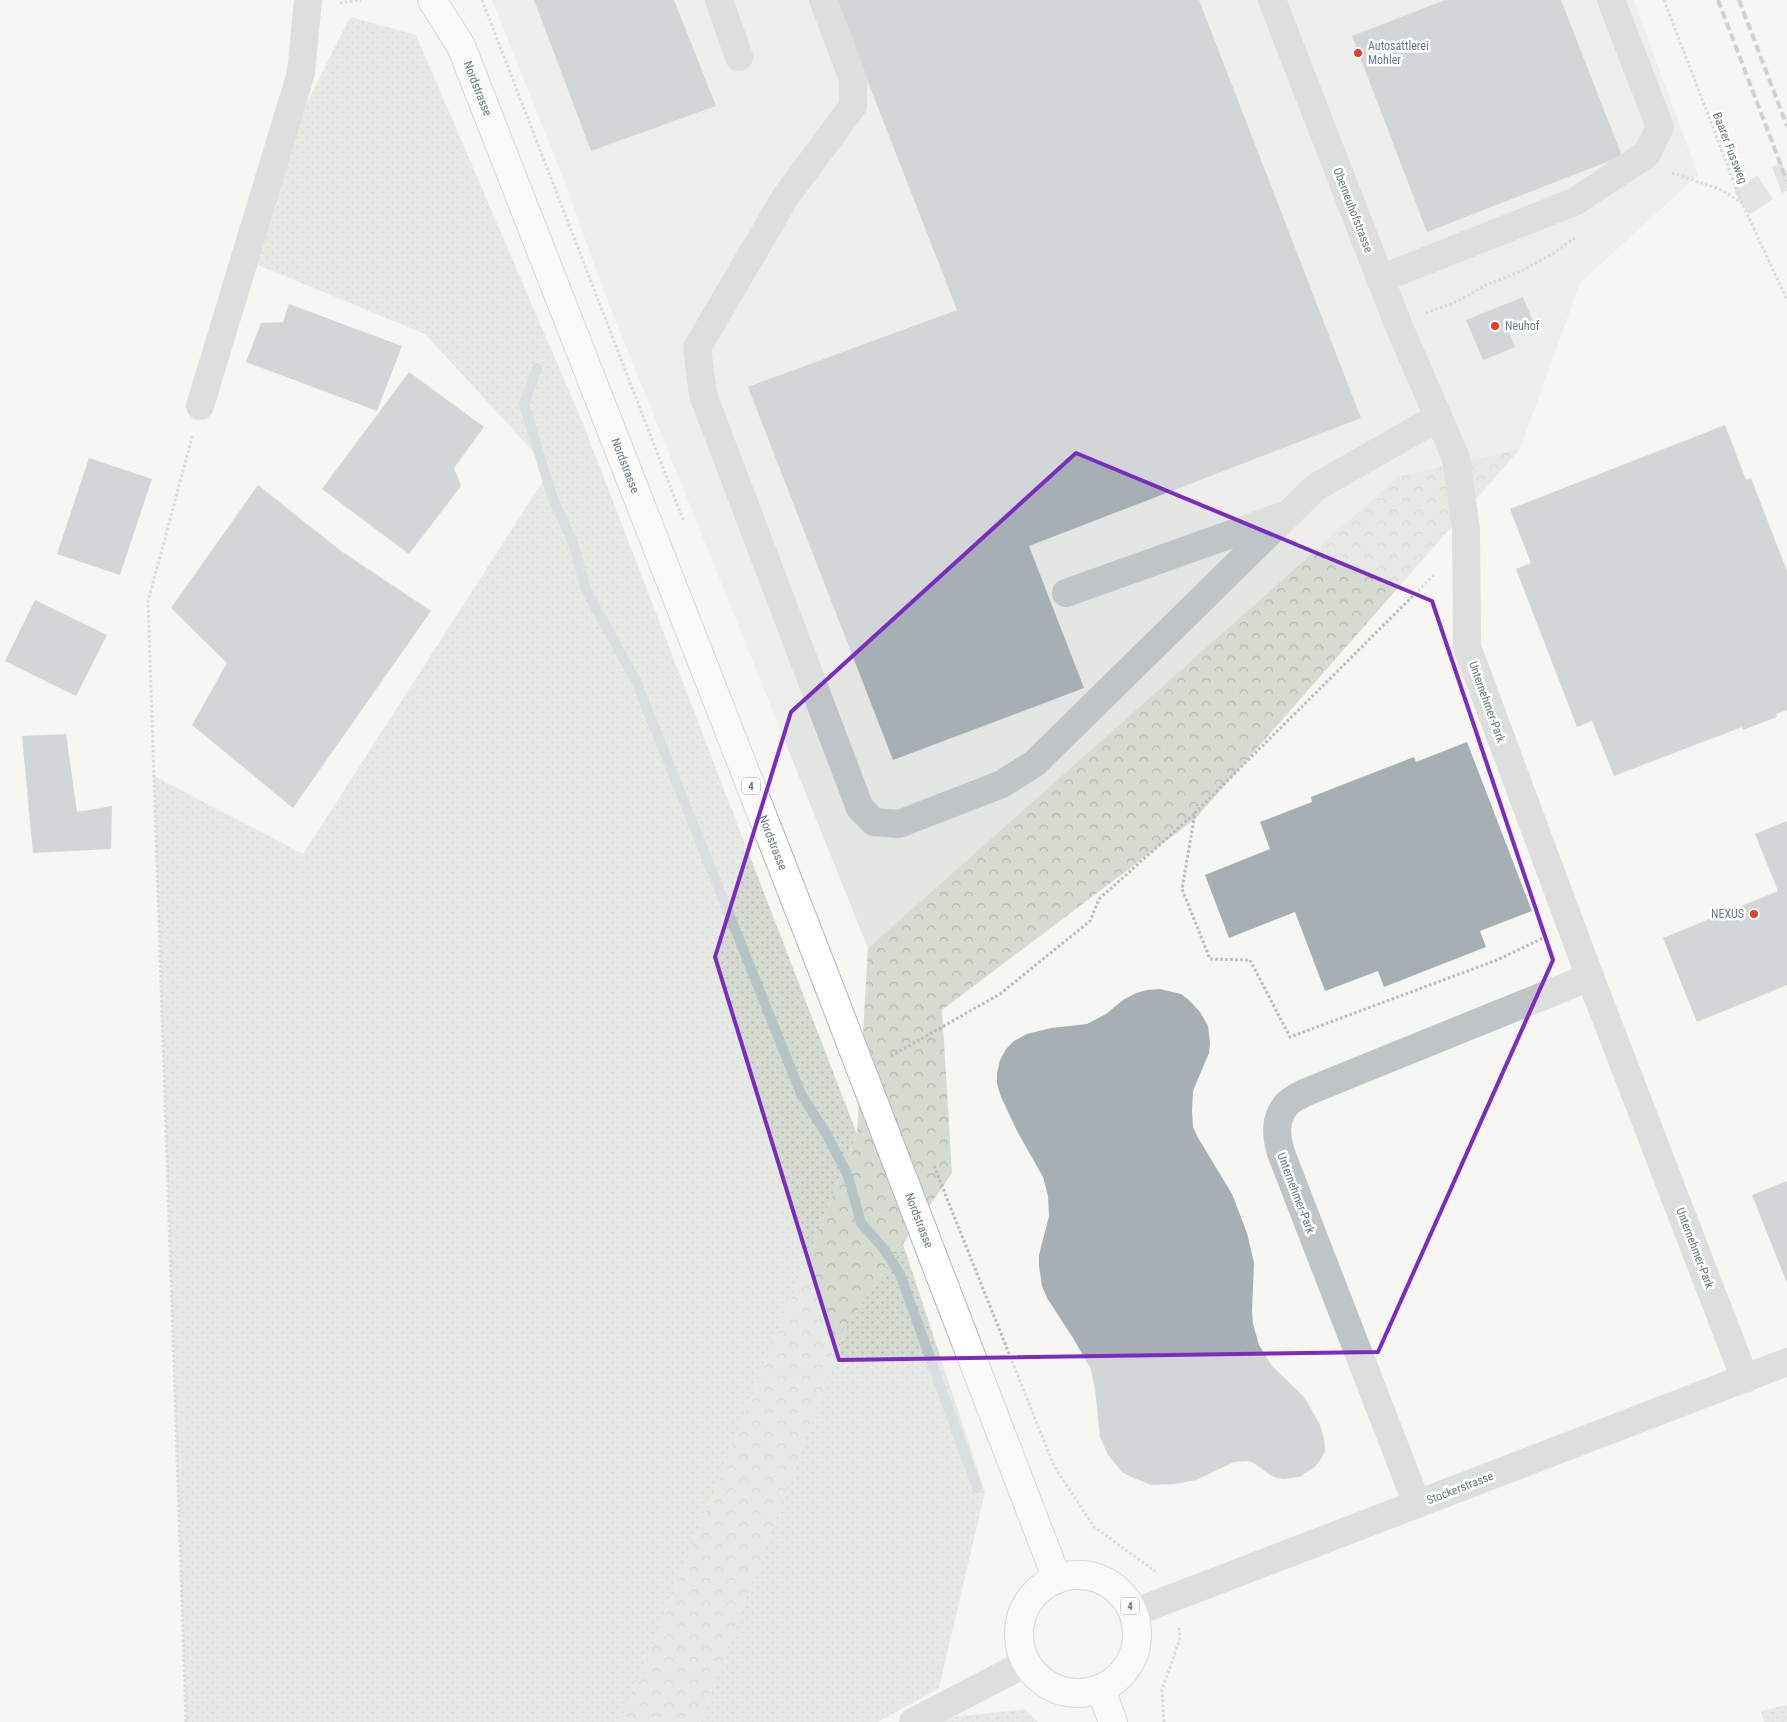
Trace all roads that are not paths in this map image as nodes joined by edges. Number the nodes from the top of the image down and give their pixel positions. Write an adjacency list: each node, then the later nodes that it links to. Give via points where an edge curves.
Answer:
1 (308, 0): 9 (street, via 301,73)
2 (432, 0): 17 (main road, Nordstrasse / 4, via 461,46 824,972)
3 (719, 0): 7 (street)
4 (823, 0): 11 (street, via 853,79 853,106 786,196 697,348 703,395 860,808 874,822 899,824 1002,784 1035,762)
5 (1273, 0): 8 (street, Oberneuhofstrasse)
6 (1611, 0): 8 (street, via 1660,127 1647,154 1574,202)
7 (739, 57)
8 (1380, 279): 10 (street, Oberneuhofstrasse)
9 (200, 406)
10 (1437, 418): 11 (street, via 1316,487); 13 (street, Unternehmer-Park, via 1456,458 1466,528 1467,647)
11 (1290, 513): 12 (street)
12 (1066, 593)
13 (1590, 977): 15 (street, Unternehmer-Park); 16 (street, Unternehmer-Park, via 1304,1093 1287,1103 1277,1123 1276,1136 1281,1153)
14 (1787, 1362): 15 (street, Stockerstrasse)
15 (1745, 1379): 16 (street, Stockerstrasse)
16 (1417, 1504): 18 (street, Stockerstrasse)
17 (1057, 1579): 18 (main road, 4, via 1078,1575 1098,1578 1116,1588 1130,1604); 19 (main road, 4, via 1040,1589 1027,1605 1020,1624 1020,1644)
18 (1133, 1613): 20 (main road, 4, via 1137,1622 1137,1643 1131,1662 1118,1679)
19 (1026, 1663): 20 (main road, 4, via 1050,1687 1067,1693); 21 (street)
20 (1101, 1690): 22 (main road)
21 (913, 1722)
22 (1113, 1722)

